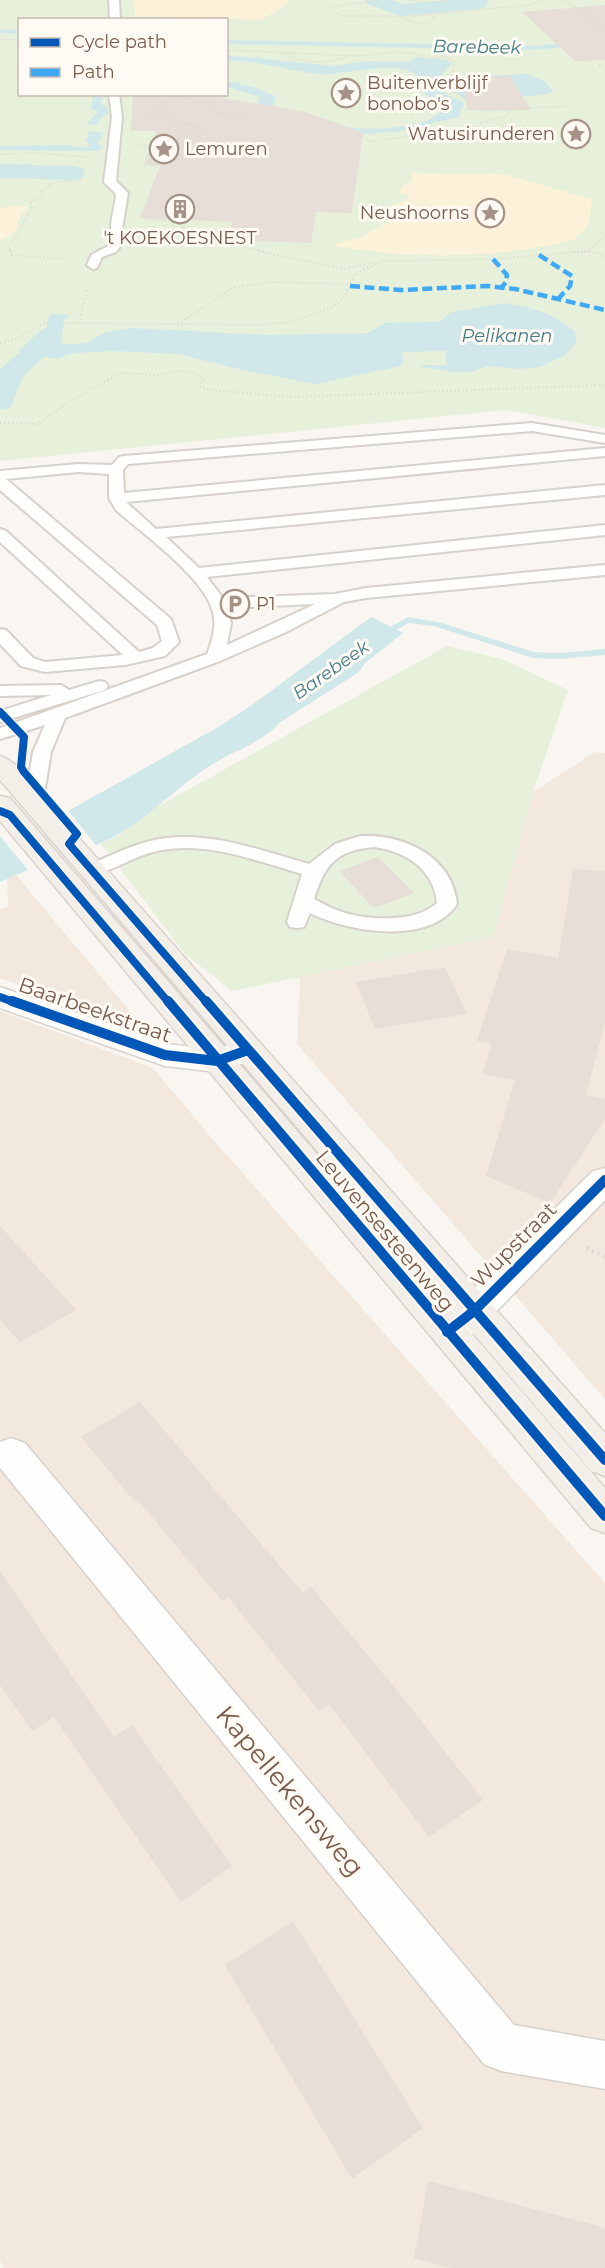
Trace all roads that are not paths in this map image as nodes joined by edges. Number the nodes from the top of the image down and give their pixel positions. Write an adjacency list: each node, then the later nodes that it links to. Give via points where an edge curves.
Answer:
1 (114, 0): 2 (lane)
2 (115, 18)
3 (114, 96): 4 (lane, via 117,117 110,182 122,193 114,230 118,241 112,249 98,255)
4 (93, 265)
5 (605, 440): 7 (lane, via 532,427 124,460)
6 (605, 452): 11 (lane)
7 (116, 470): 8 (lane, via 78,468); 11 (lane)
8 (0, 475)
9 (0, 482): 20 (lane, via 165,624 171,642 159,652)
10 (605, 490): 14 (lane)
11 (117, 498): 14 (lane, via 121,507)
12 (605, 530): 16 (lane)
13 (0, 534): 20 (lane)
14 (151, 534): 16 (lane)
15 (605, 570): 17 (lane)
16 (195, 573): 18 (lane)
17 (339, 598): 18 (lane); 21 (lane)
18 (219, 603): 21 (lane, via 222,640)
19 (0, 634): 20 (lane, via 27,663 45,667)
20 (135, 657)
21 (214, 657): 22 (lane); 24 (lane)
22 (84, 690): 23 (lane); 25 (lane)
23 (0, 691)
24 (58, 715): 26 (lane); 28 (lane, via 42,752)
25 (0, 717)
26 (0, 734)
27 (0, 764): 28 (main road, Leuvensesteenweg)
28 (34, 800): 30 (main road, Leuvensesteenweg)
29 (0, 804): 36 (main road, Leuvensesteenweg)
30 (92, 870): 31 (lane, via 155,846 183,844 242,851); 35 (main road, Leuvensesteenweg)
31 (313, 871): 32 (lane); 32 (lane, via 346,846 369,841 392,843 432,867 445,887 447,904 435,916 413,923 363,924 332,916)
32 (303, 902): 33 (lane)
33 (297, 922)
34 (0, 997): 36 (street, Baarbeekstraat, via 165,1055)
35 (248, 1050): 36 (street, Baarbeekstraat); 38 (main road, Leuvensesteenweg)
36 (217, 1061): 38 (main road, Leuvensesteenweg)
37 (605, 1180): 38 (street, Wupstraat)
38 (461, 1322): 40 (main road, Leuvensesteenweg); 41 (main road, Leuvensesteenweg)
39 (4, 1449): 42 (street, Kapellekensweg, via 501,2047)
40 (605, 1460)
41 (605, 1516)
42 (605, 2065)

